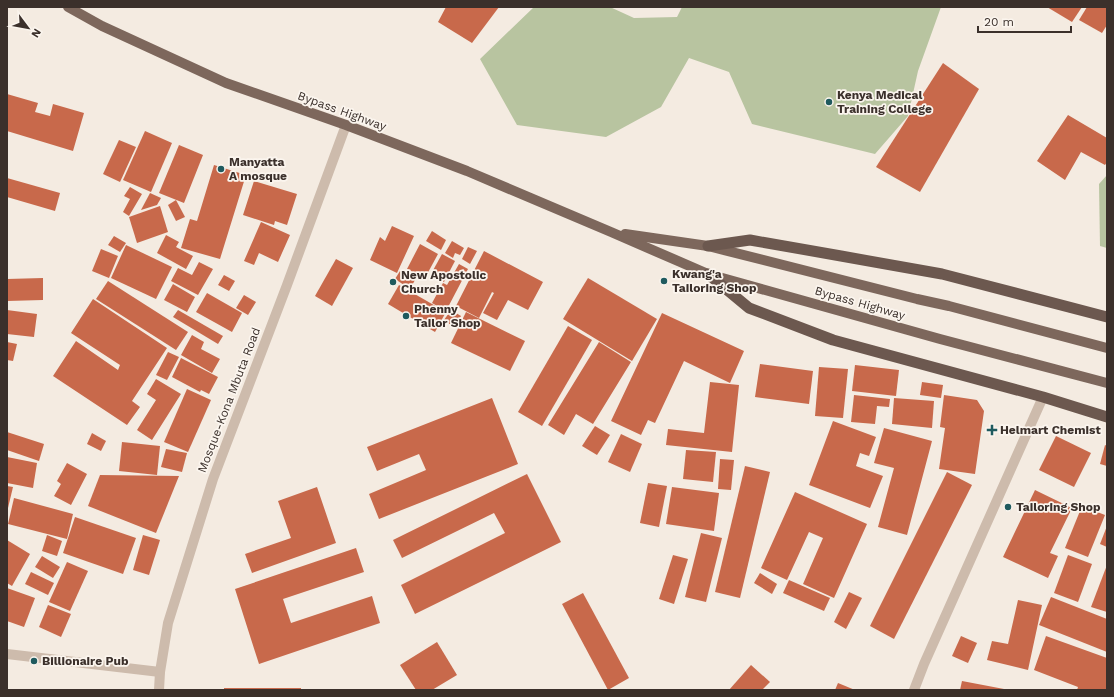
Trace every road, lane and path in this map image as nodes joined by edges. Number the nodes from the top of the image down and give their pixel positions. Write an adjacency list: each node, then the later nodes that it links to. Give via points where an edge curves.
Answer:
1 (68, 7): 2 (main road, Bypass Highway, via 102,26 226,83)
2 (346, 125): 3 (main road, Bypass Highway, via 466,171); 12 (street, Mosque-Kona Mbuta Road, via 213,479 168,623)
3 (611, 232): 4 (main road, Bypass Highway); 5 (main road, Bypass Highway)
4 (708, 246): 6 (highway, via 750,240 841,256 942,274); 7 (main road, Bypass Highway)
5 (708, 274): 8 (main road, Bypass Highway); 9 (highway, via 750,308 833,340)
6 (1107, 317)
7 (1107, 348)
8 (1107, 383)
9 (1043, 397): 10 (highway); 14 (street)
10 (1107, 416)
11 (7, 654): 12 (street)
12 (160, 672): 13 (street, Mosque-Kona Mbuta Road)
13 (159, 690)
14 (914, 690)

